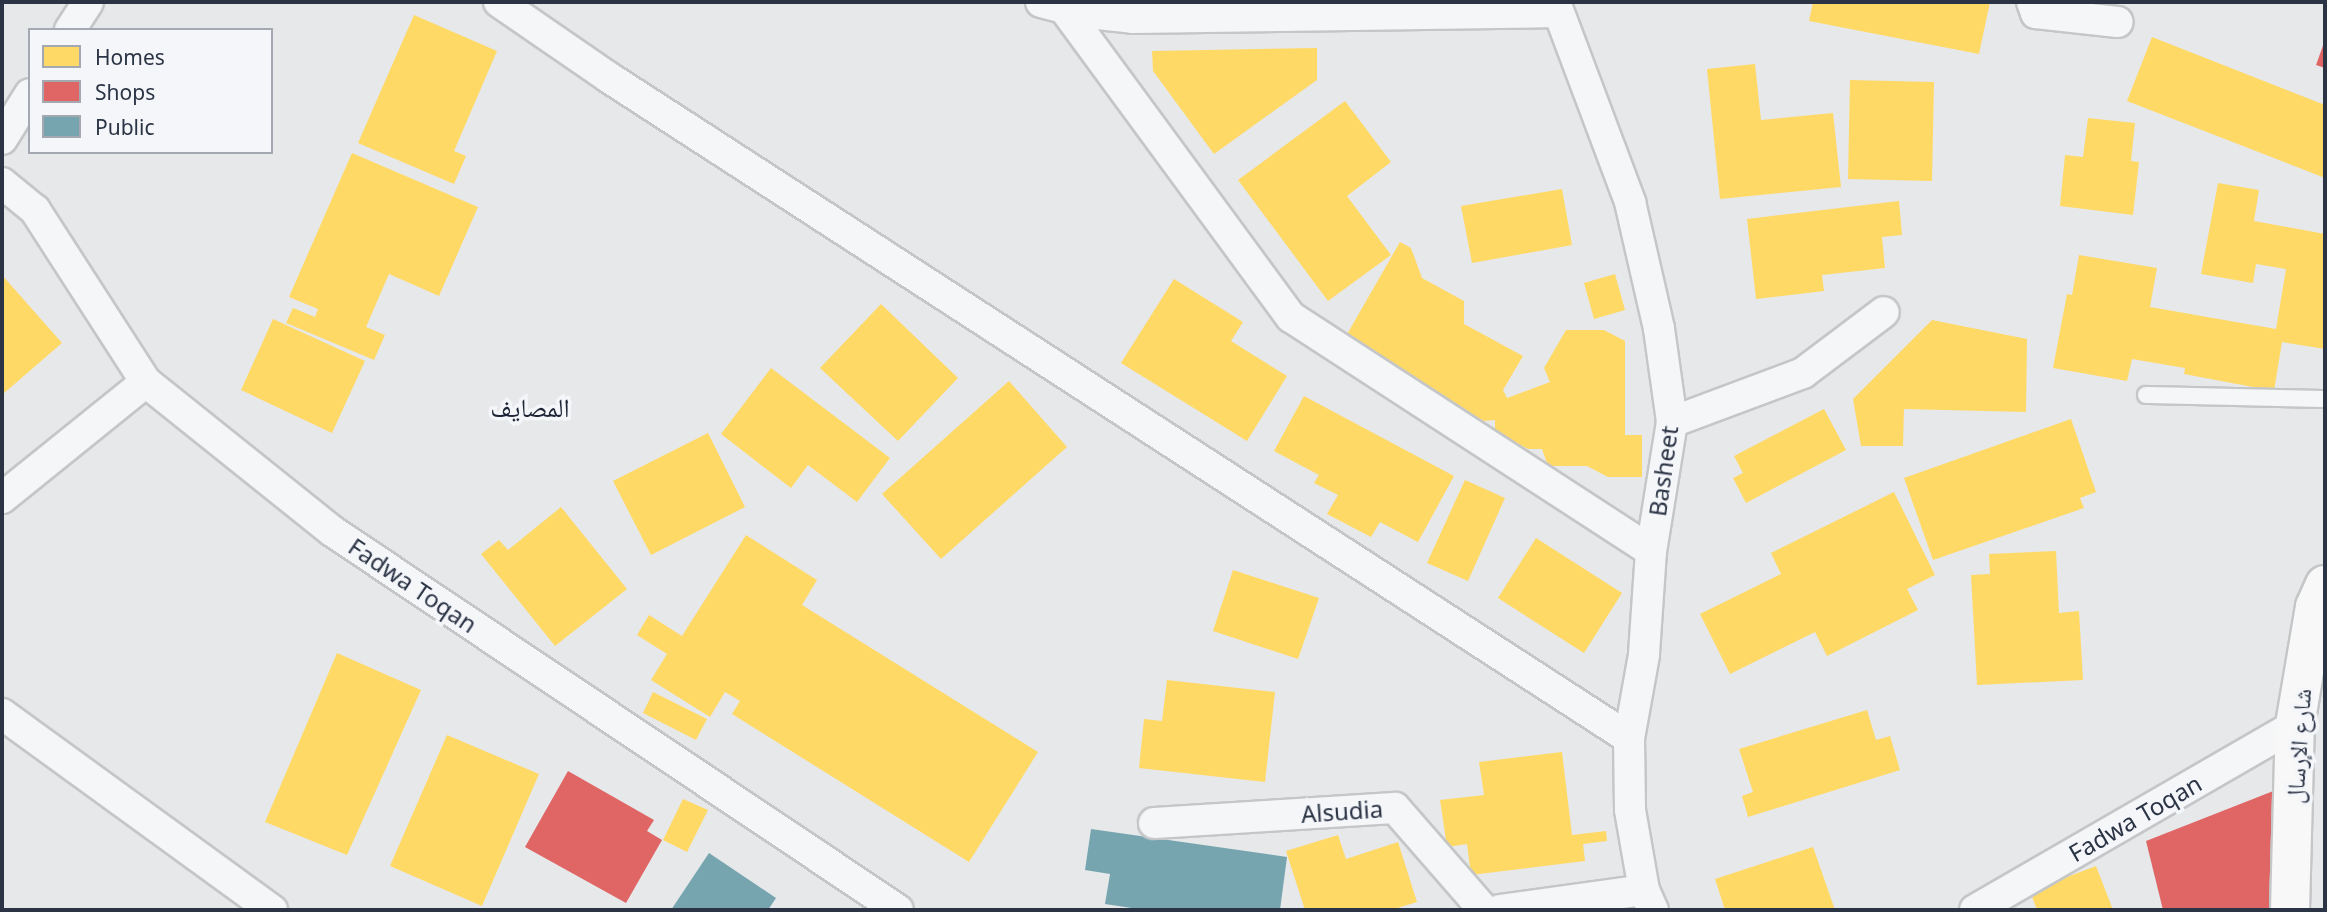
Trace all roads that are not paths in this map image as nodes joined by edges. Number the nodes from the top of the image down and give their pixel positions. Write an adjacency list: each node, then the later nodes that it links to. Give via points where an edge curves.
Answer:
1 (88, 2): 7 (street)
2 (499, 2): 21 (street, via 608,78)
3 (2032, 2): 6 (street, via 2036,13)
4 (1052, 5): 5 (street, via 1133,18); 17 (street, via 1291,317)
5 (1557, 7): 15 (street, Basheet, via 1630,202 1659,329)
6 (2119, 22)
7 (71, 28)
8 (28, 97): 9 (street)
9 (2, 139)
10 (2, 183): 12 (street, Fadwa Toqan, via 35,210)
11 (1884, 312): 15 (street, via 1804,373)
12 (146, 382): 16 (street); 25 (street, Fadwa Toqan, via 332,531)
13 (2146, 395): 14 (lane)
14 (2325, 399)
15 (1672, 422): 17 (street, Basheet)
16 (2, 498)
17 (1651, 551): 21 (street, Basheet, via 1644,655)
18 (2325, 585): 20 (main road, شارع الإرسال, via 2315,607)
19 (2, 714): 24 (street)
20 (2295, 725): 28 (street, Fadwa Toqan); 29 (main road, شارع الإرسال)
21 (1629, 737): 23 (street, Basheet, via 1630,810)
22 (1154, 824): 26 (street, Alsudia, via 1395,808)
23 (1648, 900): 27 (street)
24 (272, 910)
25 (898, 910)
26 (1484, 910)
27 (1500, 910)
28 (1975, 910)
29 (2290, 910)

